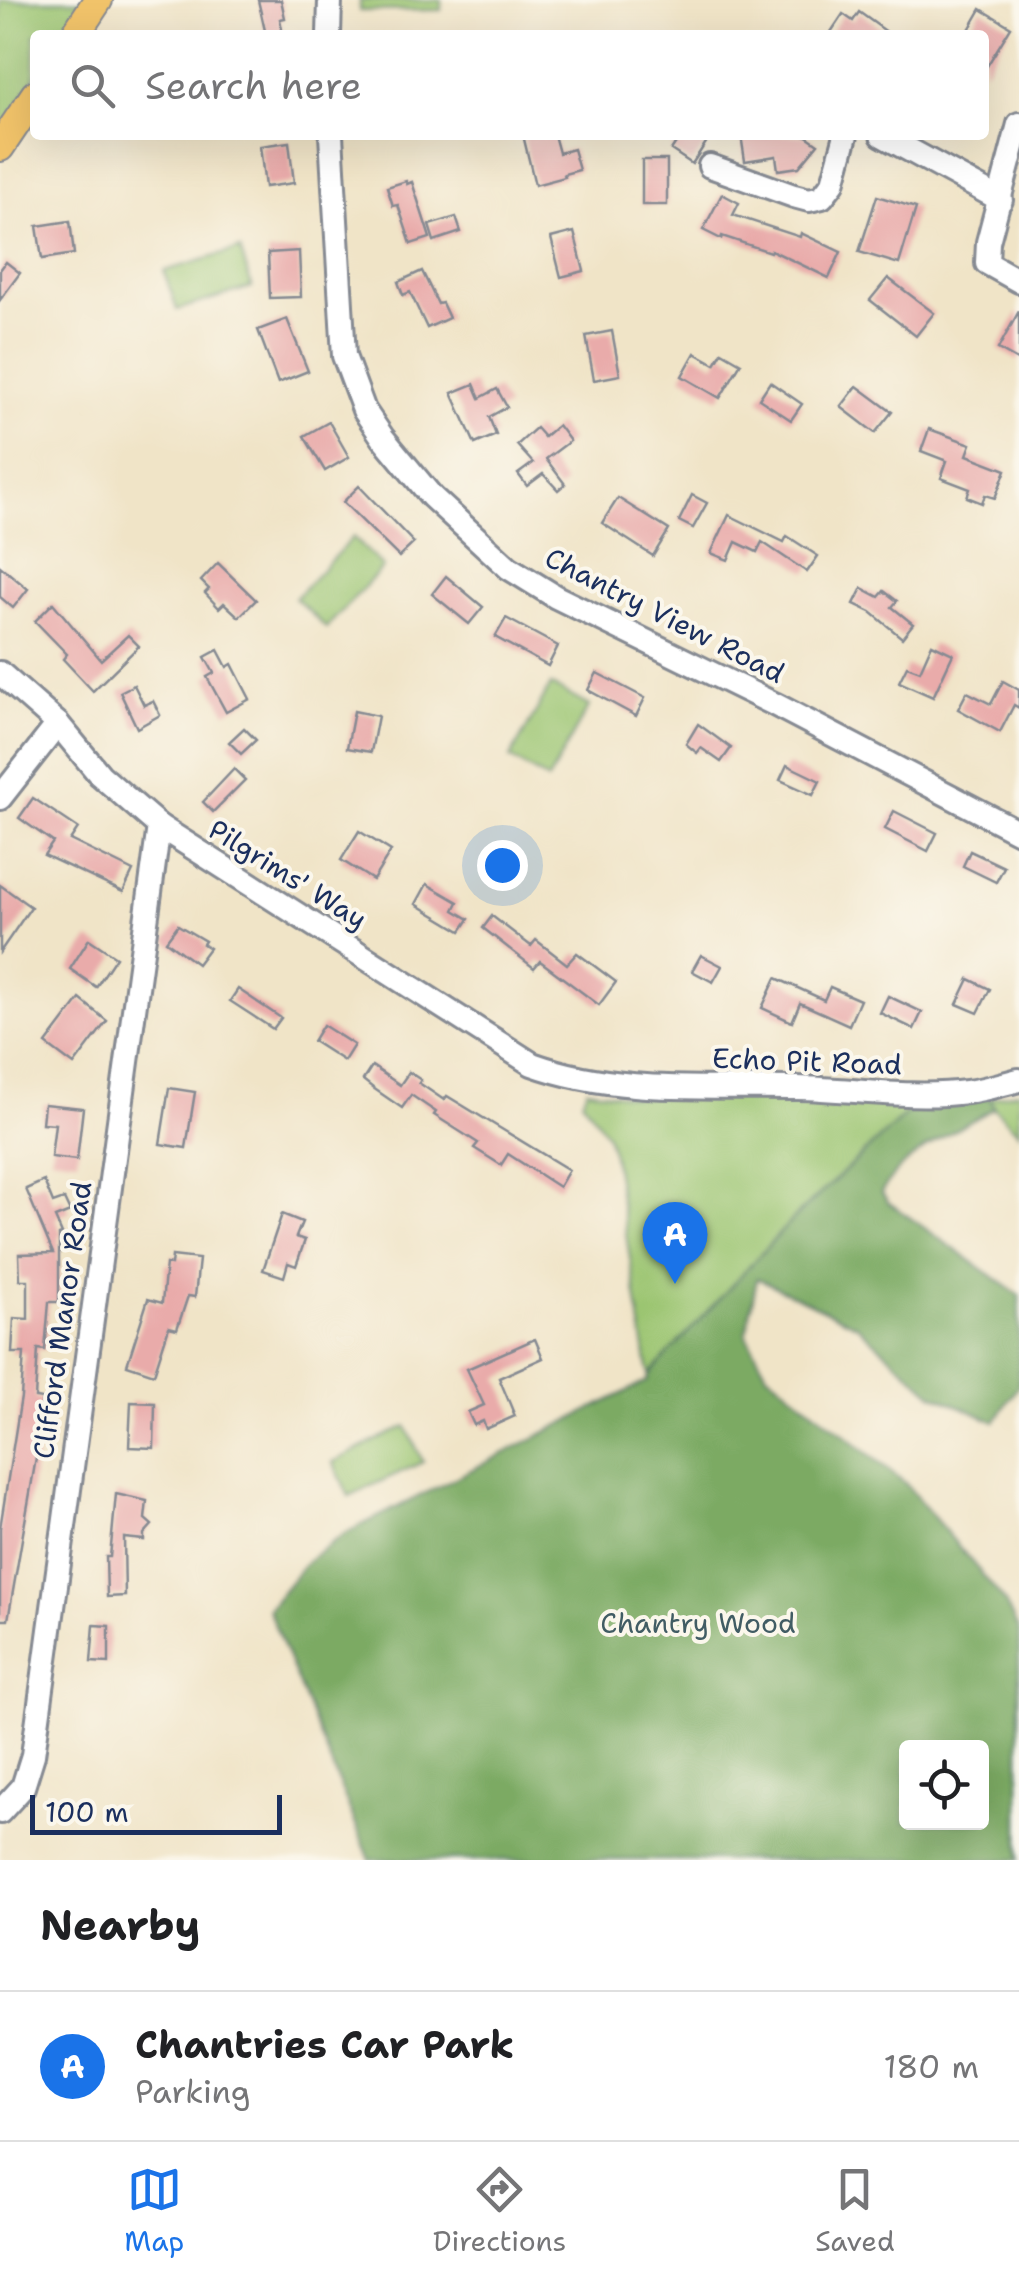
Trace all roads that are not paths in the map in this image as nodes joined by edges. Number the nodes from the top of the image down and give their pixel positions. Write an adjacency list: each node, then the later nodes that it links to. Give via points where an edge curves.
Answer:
1 (98, 0): 3 (main road)
2 (330, 0): 4 (street)
3 (78, 30)
4 (329, 30)
5 (30, 102): 10 (main road)
6 (1019, 124): 12 (street)
7 (330, 140): 18 (street, Chantry View Road, via 344,356 364,410 432,497 509,568 556,596)
8 (845, 140): 11 (street, via 822,198 794,196)
9 (891, 140): 12 (street)
10 (0, 147)
11 (710, 166)
12 (1001, 200): 13 (street, via 987,263)
13 (1019, 281)
14 (0, 672): 15 (street, Pilgrims' Way)
15 (58, 724): 16 (street); 17 (street, Pilgrims' Way, via 100,774)
16 (0, 798)
17 (159, 826): 19 (street, Pilgrims' Way, via 532,1064); 21 (street, Clifford Manor Road, via 33,1755 23,1787)
18 (1019, 832)
19 (585, 1080): 20 (street, Echo Pit Road, via 922,1094)
20 (1019, 1080)
21 (0, 1812)

